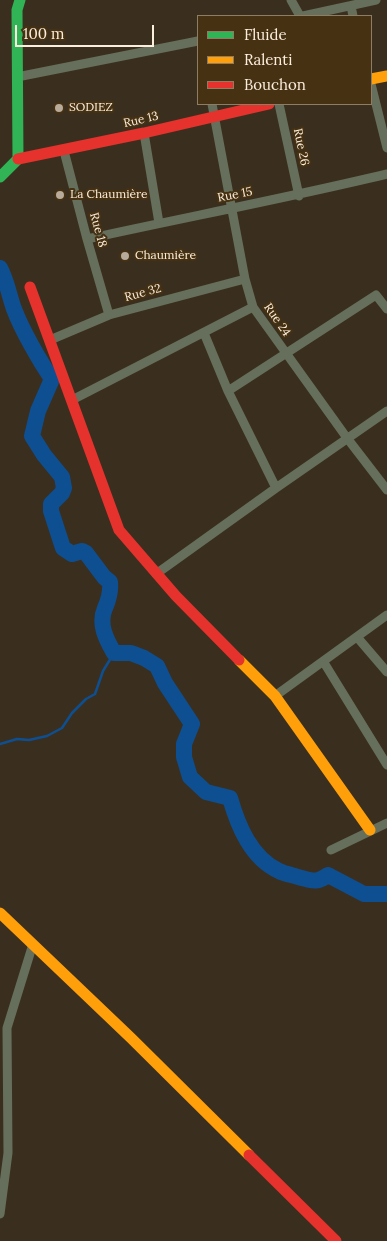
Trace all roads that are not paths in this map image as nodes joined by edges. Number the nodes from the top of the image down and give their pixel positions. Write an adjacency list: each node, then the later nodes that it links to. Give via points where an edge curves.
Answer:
1 (20, 0): 10 (street, via 17,10)
2 (291, 0): 5 (street)
3 (376, 0): 4 (street)
4 (351, 6): 6 (street); 7 (street)
5 (300, 15)
6 (306, 15)
7 (353, 15)
8 (197, 41): 10 (street)
9 (387, 76): 11 (street)
10 (17, 77): 20 (street)
11 (372, 79)
12 (372, 88): 18 (street)
13 (212, 105): 16 (street, Rue 24)
14 (264, 105): 16 (street, Rue 13)
15 (279, 105): 23 (street, Rue 26)
16 (215, 116): 17 (street, Rue 13); 24 (street, Rue 24)
17 (144, 133): 19 (street, Rue 13); 25 (street)
18 (387, 148)
19 (64, 151): 20 (street, Rue 13); 26 (street, Rue 18)
20 (18, 159): 22 (street)
21 (387, 174): 23 (street, Rue 15)
22 (0, 177)
23 (298, 196): 24 (street, Rue 15)
24 (232, 208): 25 (street, Rue 15); 27 (street, Rue 24)
25 (159, 223): 26 (street, Rue 15)
26 (86, 239): 31 (street, Rue 18)
27 (245, 279): 29 (street, Rue 24); 31 (street, Rue 32)
28 (30, 287): 33 (street)
29 (253, 307): 32 (street); 34 (street, Rue 24)
30 (387, 309): 34 (street, via 376,295)
31 (109, 315): 33 (street, Rue 32)
32 (204, 333): 35 (street); 36 (street)
33 (50, 340): 36 (street)
34 (285, 354): 35 (street); 38 (street, Rue 24)
35 (228, 391): 39 (street)
36 (72, 400): 41 (street, via 120,530)
37 (387, 411): 38 (street)
38 (347, 438): 39 (street); 40 (street, Rue 24)
39 (276, 488): 41 (street)
40 (387, 490)
41 (156, 574): 46 (street)
42 (387, 615): 43 (street)
43 (357, 637): 44 (street); 45 (street)
44 (323, 661): 46 (street); 47 (street)
45 (387, 672)
46 (275, 696): 49 (street)
47 (387, 765)
48 (387, 823): 49 (street)
49 (370, 830): 50 (street)
50 (331, 850)
51 (0, 913): 52 (street)
52 (33, 944): 53 (street, via 7,1028 8,1153); 54 (street)
53 (0, 1214)
54 (336, 1241)

